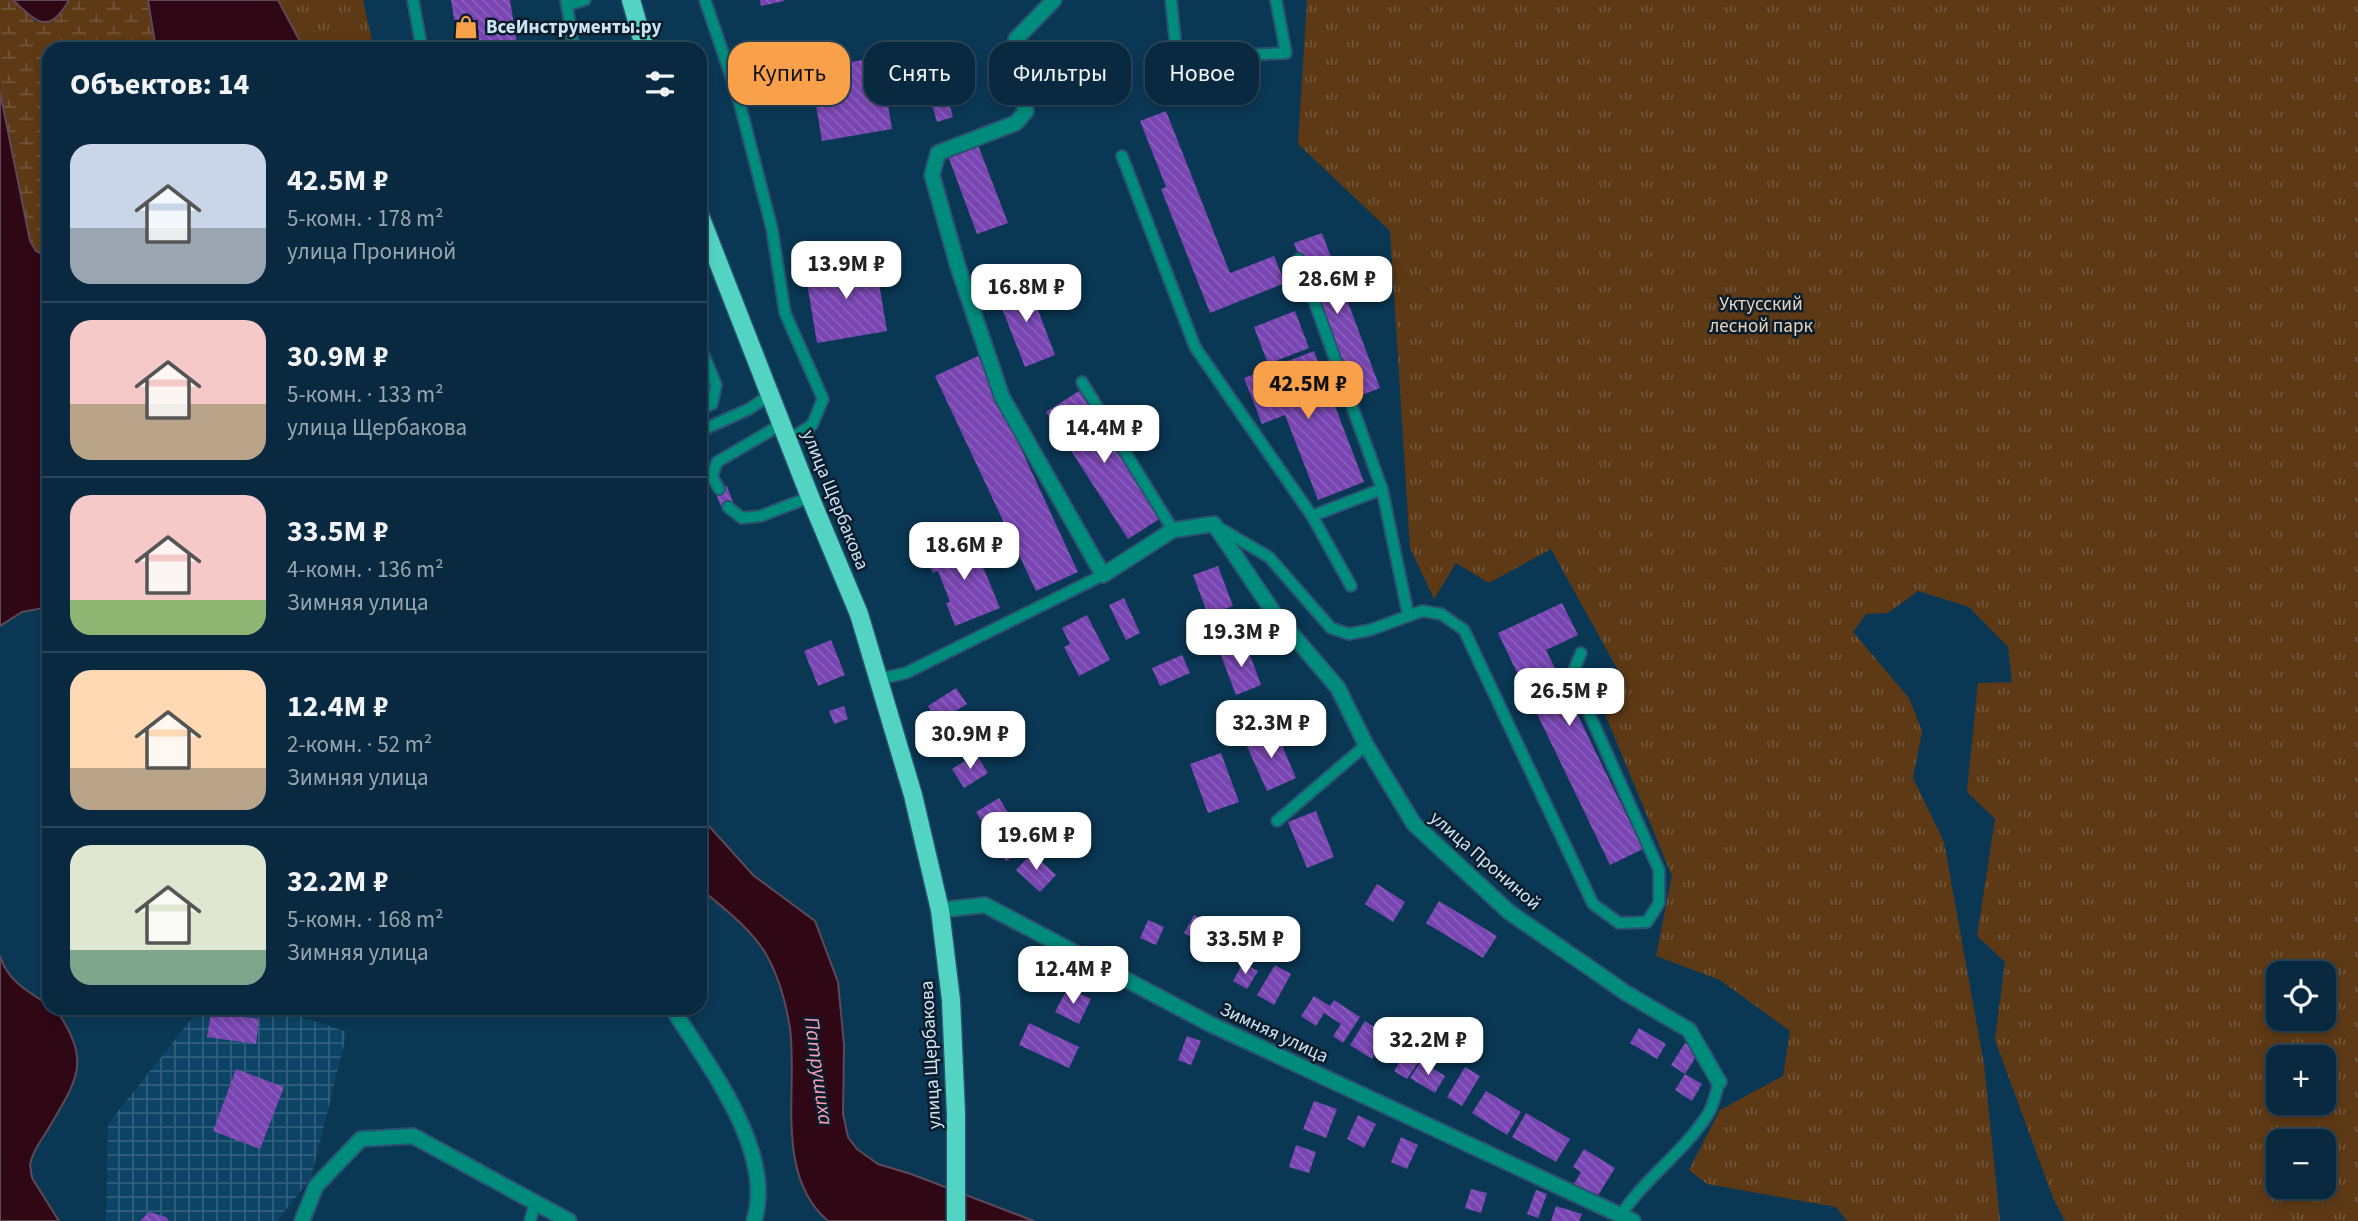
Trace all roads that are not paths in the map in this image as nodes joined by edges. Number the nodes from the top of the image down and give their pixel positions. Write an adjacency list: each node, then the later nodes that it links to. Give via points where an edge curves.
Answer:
1 (413, 0): 9 (lane)
2 (585, 0): 8 (lane)
3 (631, 0): 11 (main road)
4 (705, 0): 20 (lane, via 738,97 769,216 785,313 822,399 812,425)
5 (1054, 0): 30 (street, via 1016,39 1013,71 1026,111 1016,123 938,153 932,175 1002,397)
6 (1171, 0): 7 (lane, via 1177,58 1286,53)
7 (1276, 0)
8 (566, 2): 10 (lane)
9 (421, 42)
10 (573, 42)
11 (643, 42)
12 (1122, 156): 27 (lane, via 1195,346)
13 (707, 234): 17 (main road, улица Щербакова)
14 (1299, 259): 22 (lane)
15 (707, 362): 18 (lane, via 716,385 712,404)
16 (1082, 382): 29 (lane)
17 (770, 395): 19 (lane); 20 (main road, улица Щербакова)
18 (707, 406)
19 (707, 429)
20 (785, 432): 21 (lane, via 717,461 712,476); 24 (main road, улица Щербакова)
21 (719, 489)
22 (1382, 489): 25 (lane); 32 (lane)
23 (1342, 491): 25 (lane)
24 (810, 497): 26 (lane, via 761,516 742,518); 34 (main road, улица Щербакова, via 859,614)
25 (1347, 502): 27 (lane)
26 (728, 507)
27 (1312, 516): 31 (lane)
28 (1213, 524): 29 (street); 32 (lane, via 1269,557 1331,628 1349,634); 35 (street, улица Прониной, via 1274,614 1338,688)
29 (1172, 530): 30 (street)
30 (1103, 575): 34 (lane, via 906,673)
31 (1351, 586)
32 (1408, 614): 33 (lane, via 1441,614 1464,629 1593,904 1619,923 1647,922 1659,903 1659,870 1572,675)
33 (1581, 653)
34 (879, 679): 37 (main road, улица Щербакова)
35 (1366, 745): 36 (lane); 39 (street, улица Прониной, via 1414,824 1509,912 1626,993 1689,1030)
36 (1277, 821)
37 (940, 911): 41 (street, Зимняя улица, via 985,905 1210,1024); 46 (main road, улица Щербакова, via 951,1000)
38 (675, 1015): 45 (street, via 736,1113 754,1159 760,1203)
39 (1719, 1082): 41 (lane, via 1709,1112 1672,1160 1632,1198)
40 (535, 1204): 42 (street, via 413,1136 361,1139 316,1186); 43 (lane); 44 (street)
41 (1627, 1218)
42 (302, 1221)
43 (530, 1221)
44 (569, 1221)
45 (754, 1221)
46 (956, 1221)

